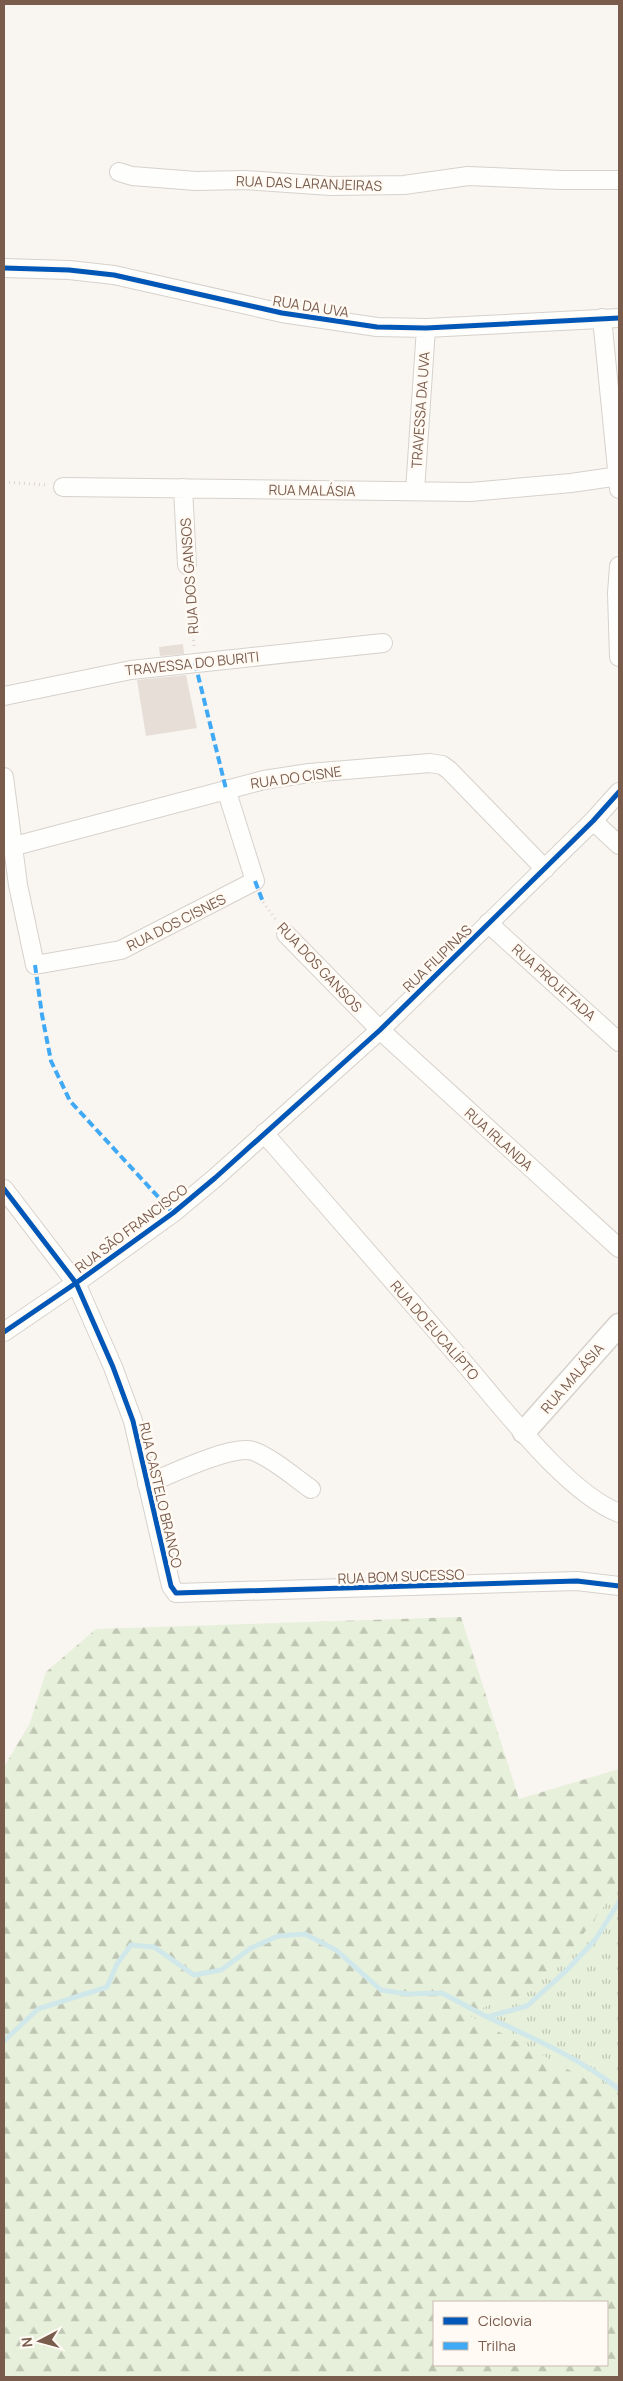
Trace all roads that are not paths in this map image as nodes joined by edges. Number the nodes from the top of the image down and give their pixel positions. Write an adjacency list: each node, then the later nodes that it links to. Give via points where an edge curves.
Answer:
1 (119, 172): 2 (street, RUA DAS LARANJEIRAS, via 196,181 245,180 331,186 404,185 468,176)
2 (619, 180)
3 (4, 268): 5 (street, RUA DA UVA, via 114,274 282,313 377,327)
4 (611, 318): 5 (street, RUA DA UVA); 6 (street)
5 (426, 328): 9 (street, TRAVESSA DA UVA)
6 (619, 480): 9 (street, RUA MALÁSIA, via 470,492)
7 (63, 487): 8 (street, RUA MALÁSIA)
8 (183, 488): 9 (street, RUA MALÁSIA); 10 (street, RUA DOS GANSOS)
9 (416, 492)
10 (188, 565)
11 (619, 566): 13 (street)
12 (382, 643): 14 (street, TRAVESSA DO BURITI, via 102,674)
13 (619, 657)
14 (4, 696)
15 (4, 777): 20 (street)
16 (226, 790): 20 (street, RUA DO CISNE); 21 (street, RUA DO CISNE, via 309,773 442,765); 22 (street, RUA DOS CISNES, via 256,881 121,950 35,965)
17 (619, 792): 18 (street, RUA FILIPINAS)
18 (593, 821): 19 (street); 21 (street, RUA FILIPINAS)
19 (619, 845)
20 (11, 847): 22 (street)
21 (545, 869): 24 (street, RUA FILIPINAS)
22 (18, 885): 23 (street)
23 (4, 896)
24 (488, 923): 26 (street, RUA FILIPINAS); 27 (street, RUA PROJETADA)
25 (286, 934): 26 (street, RUA DOS GANSOS)
26 (380, 1030): 28 (street, RUA FILIPINAS); 30 (street, RUA IRLANDA)
27 (619, 1042)
28 (264, 1133): 31 (street, RUA SÃO FRANCISCO, via 173,1213); 34 (street, RUA DO EUCALÍPTO)
29 (4, 1189): 31 (street, RUA CASTELO BRANCO)
30 (619, 1248)
31 (76, 1283): 33 (street, RUA SÃO FRANCISCO); 35 (street, RUA CASTELO BRANCO, via 130,1412)
32 (619, 1325): 34 (street, RUA MALÁSIA)
33 (4, 1332)
34 (524, 1432): 37 (street, RUA DO EUCALÍPTO, via 581,1490)
35 (147, 1484): 36 (street, via 231,1452 246,1450 261,1455); 39 (street, RUA CASTELO BRANCO, via 171,1586 176,1593)
36 (311, 1489)
37 (619, 1514)
38 (619, 1586): 39 (street, RUA BOM SUCESSO, via 577,1581)
39 (183, 1595)

